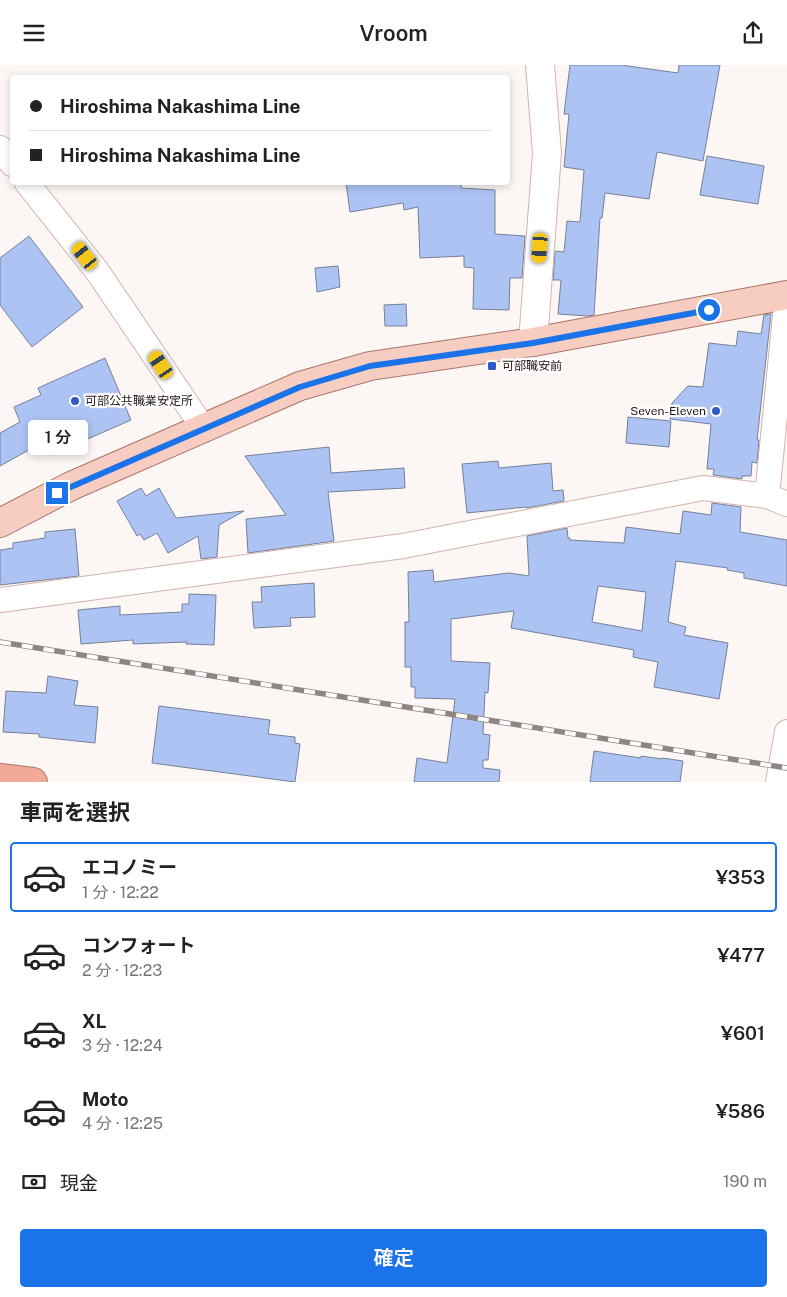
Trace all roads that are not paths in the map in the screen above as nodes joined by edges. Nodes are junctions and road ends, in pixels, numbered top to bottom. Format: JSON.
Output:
{"nodes":[{"id":1,"x":540,"y":65,"type":"edge"},
{"id":2,"x":0,"y":148,"type":"edge"},
{"id":3,"x":10,"y":161,"type":"edge"},
{"id":4,"x":29,"y":185,"type":"edge"},
{"id":5,"x":787,"y":296,"type":"edge"},
{"id":6,"x":533,"y":343,"type":"junction"},
{"id":7,"x":204,"y":429,"type":"junction"},
{"id":8,"x":777,"y":500,"type":"edge"},
{"id":9,"x":0,"y":523,"type":"edge"},
{"id":10,"x":0,"y":600,"type":"edge"},
{"id":11,"x":787,"y":732,"type":"edge"},
{"id":12,"x":0,"y":778,"type":"edge"},
{"id":13,"x":33,"y":782,"type":"edge"},
{"id":14,"x":778,"y":782,"type":"edge"}],
"edges":[{"from":1,"to":6,"type":"street"},
{"from":2,"to":3,"type":"street"},
{"from":4,"to":7,"type":"street"},
{"from":5,"to":6,"type":"main road"},
{"from":5,"to":8,"type":"street"},
{"from":6,"to":7,"type":"main road"},
{"from":7,"to":9,"type":"main road"},
{"from":8,"to":10,"type":"street"},
{"from":11,"to":14,"type":"street"},
{"from":12,"to":13,"type":"highway"}]}
